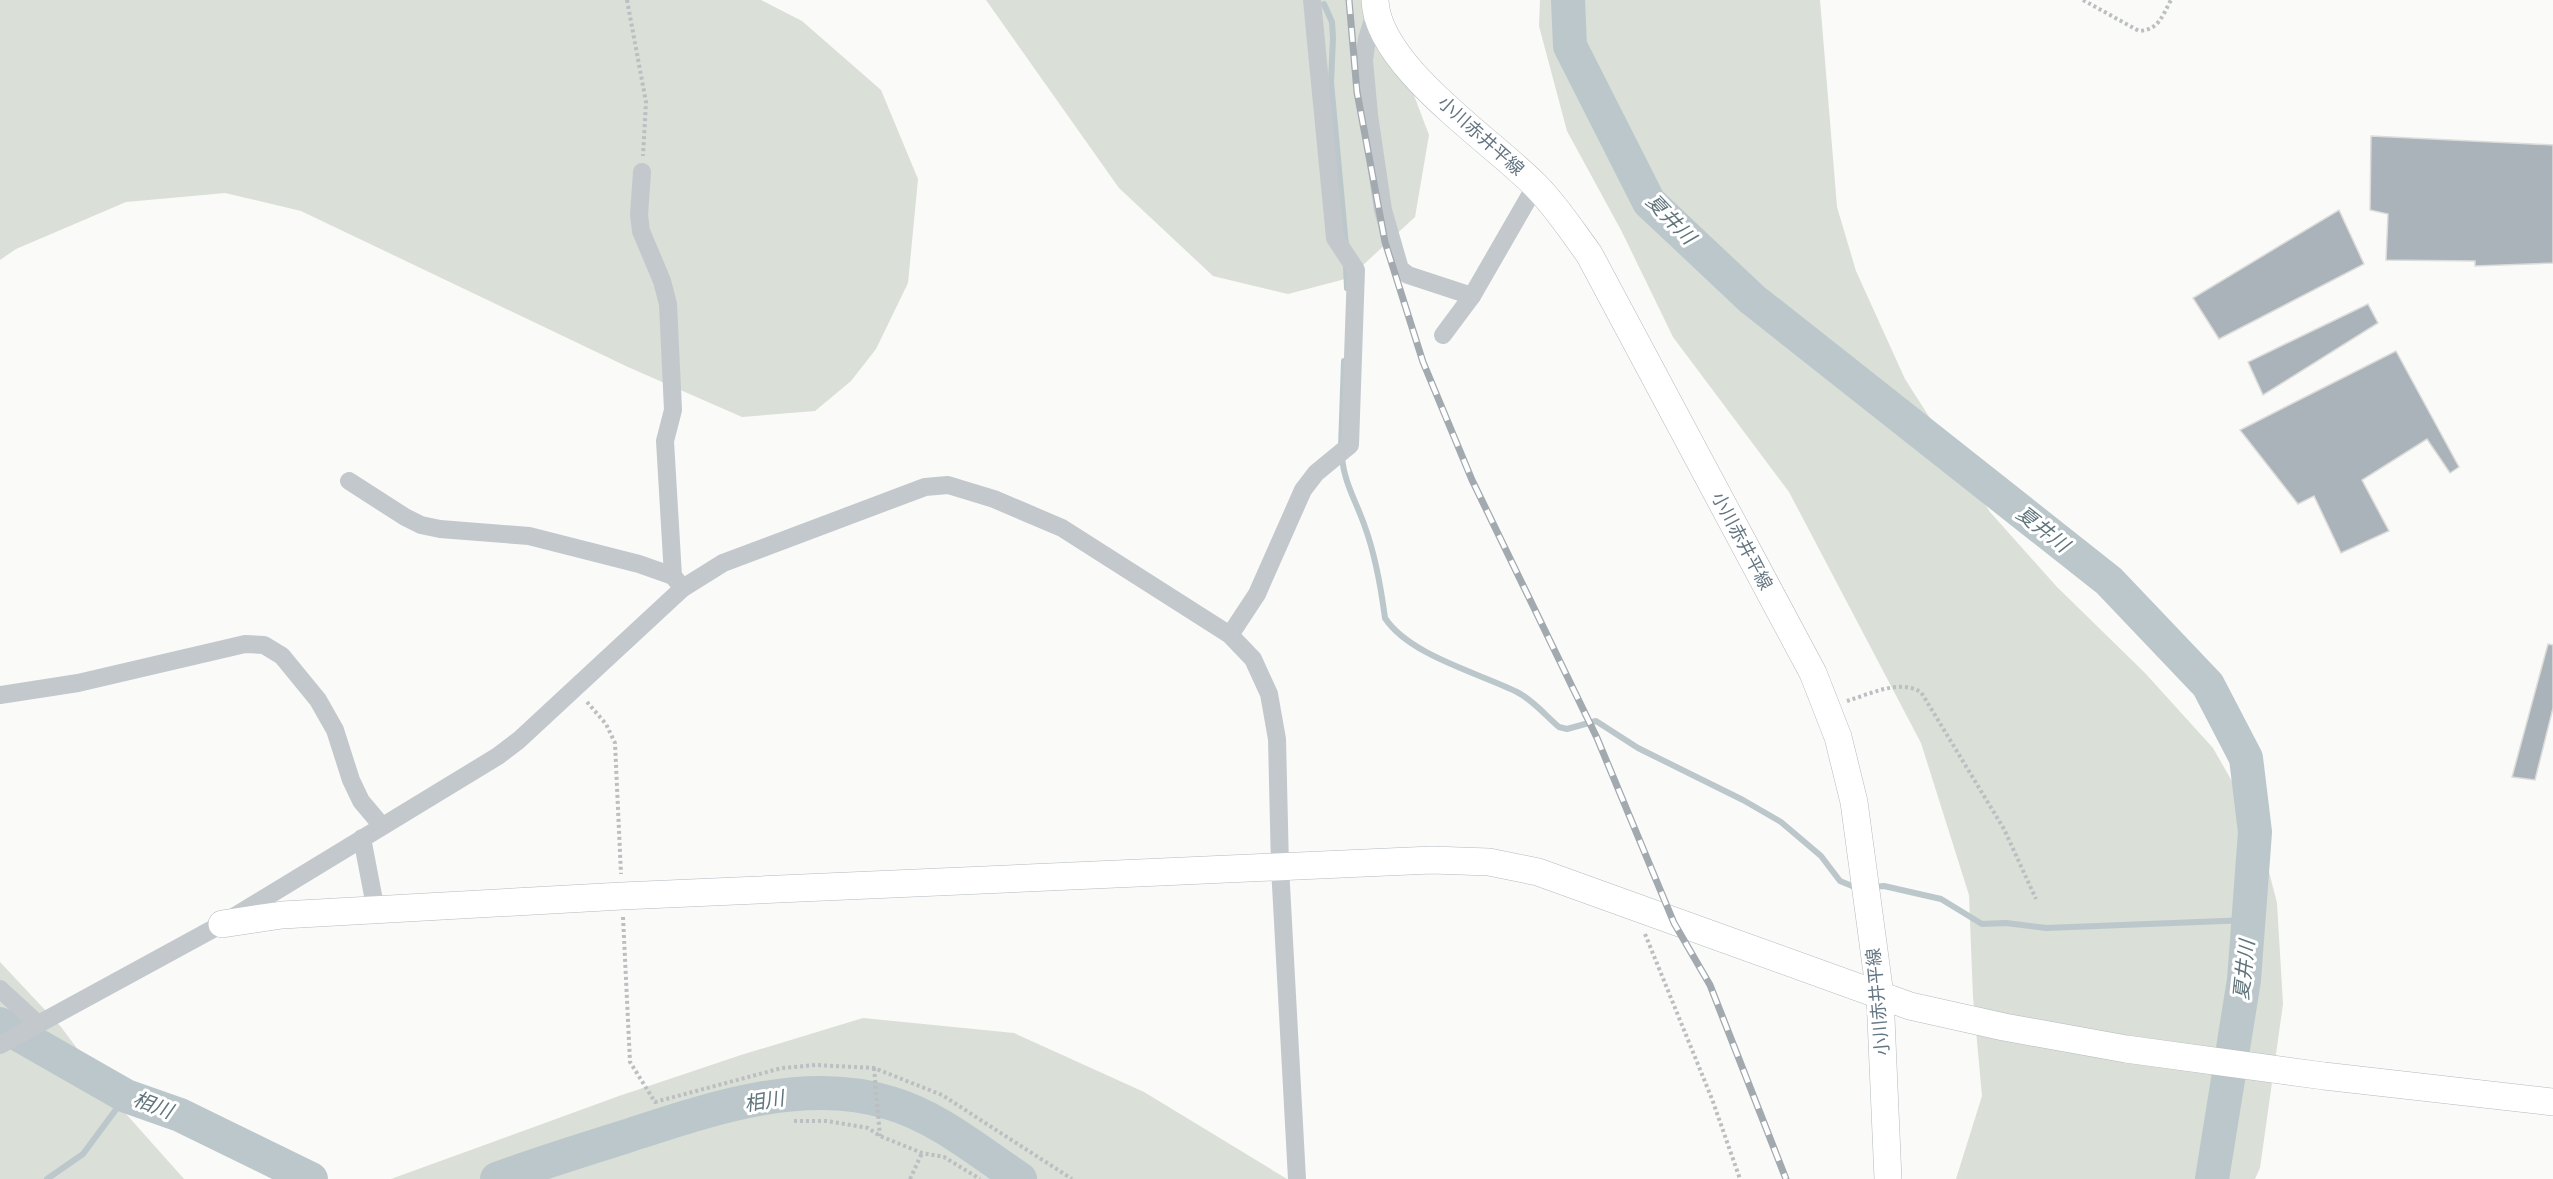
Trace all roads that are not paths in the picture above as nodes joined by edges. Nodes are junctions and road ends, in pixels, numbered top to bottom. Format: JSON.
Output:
{"nodes":[{"id":1,"x":1312,"y":0,"type":"edge"},
{"id":2,"x":1375,"y":7,"type":"edge"},
{"id":3,"x":642,"y":172,"type":"road end"},
{"id":4,"x":1536,"y":185,"type":"junction"},
{"id":5,"x":1472,"y":296,"type":"junction"},
{"id":6,"x":1443,"y":335,"type":"dead end"},
{"id":7,"x":349,"y":481,"type":"dead end"},
{"id":8,"x":678,"y":582,"type":"junction"},
{"id":9,"x":1230,"y":635,"type":"junction"},
{"id":10,"x":0,"y":694,"type":"edge"},
{"id":11,"x":382,"y":826,"type":"junction"},
{"id":12,"x":362,"y":838,"type":"junction"},
{"id":13,"x":1280,"y":867,"type":"junction"},
{"id":14,"x":376,"y":911,"type":"junction"},
{"id":15,"x":222,"y":924,"type":"junction"},
{"id":16,"x":0,"y":989,"type":"edge"},
{"id":17,"x":1880,"y":995,"type":"junction"},
{"id":18,"x":34,"y":1026,"type":"junction"},
{"id":19,"x":2,"y":1044,"type":"edge"},
{"id":20,"x":2553,"y":1102,"type":"edge"},
{"id":21,"x":1297,"y":1179,"type":"edge"},
{"id":22,"x":1888,"y":1179,"type":"edge"}],
"edges":[{"from":1,"to":9,"type":"street"},
{"from":2,"to":4,"type":"street","name":"小川赤井平線"},
{"from":2,"to":5,"type":"street"},
{"from":3,"to":8,"type":"street"},
{"from":4,"to":5,"type":"street"},
{"from":4,"to":17,"type":"street","name":"小川赤井平線"},
{"from":5,"to":6,"type":"street"},
{"from":7,"to":8,"type":"street"},
{"from":8,"to":9,"type":"street"},
{"from":8,"to":11,"type":"street"},
{"from":9,"to":13,"type":"street"},
{"from":10,"to":11,"type":"street"},
{"from":11,"to":12,"type":"street"},
{"from":12,"to":14,"type":"street"},
{"from":12,"to":15,"type":"street"},
{"from":13,"to":14,"type":"street"},
{"from":13,"to":17,"type":"street"},
{"from":13,"to":21,"type":"street"},
{"from":14,"to":15,"type":"street"},
{"from":15,"to":18,"type":"street"},
{"from":16,"to":18,"type":"street"},
{"from":17,"to":20,"type":"street"},
{"from":17,"to":22,"type":"street","name":"小川赤井平線"},
{"from":18,"to":19,"type":"street"}]}
